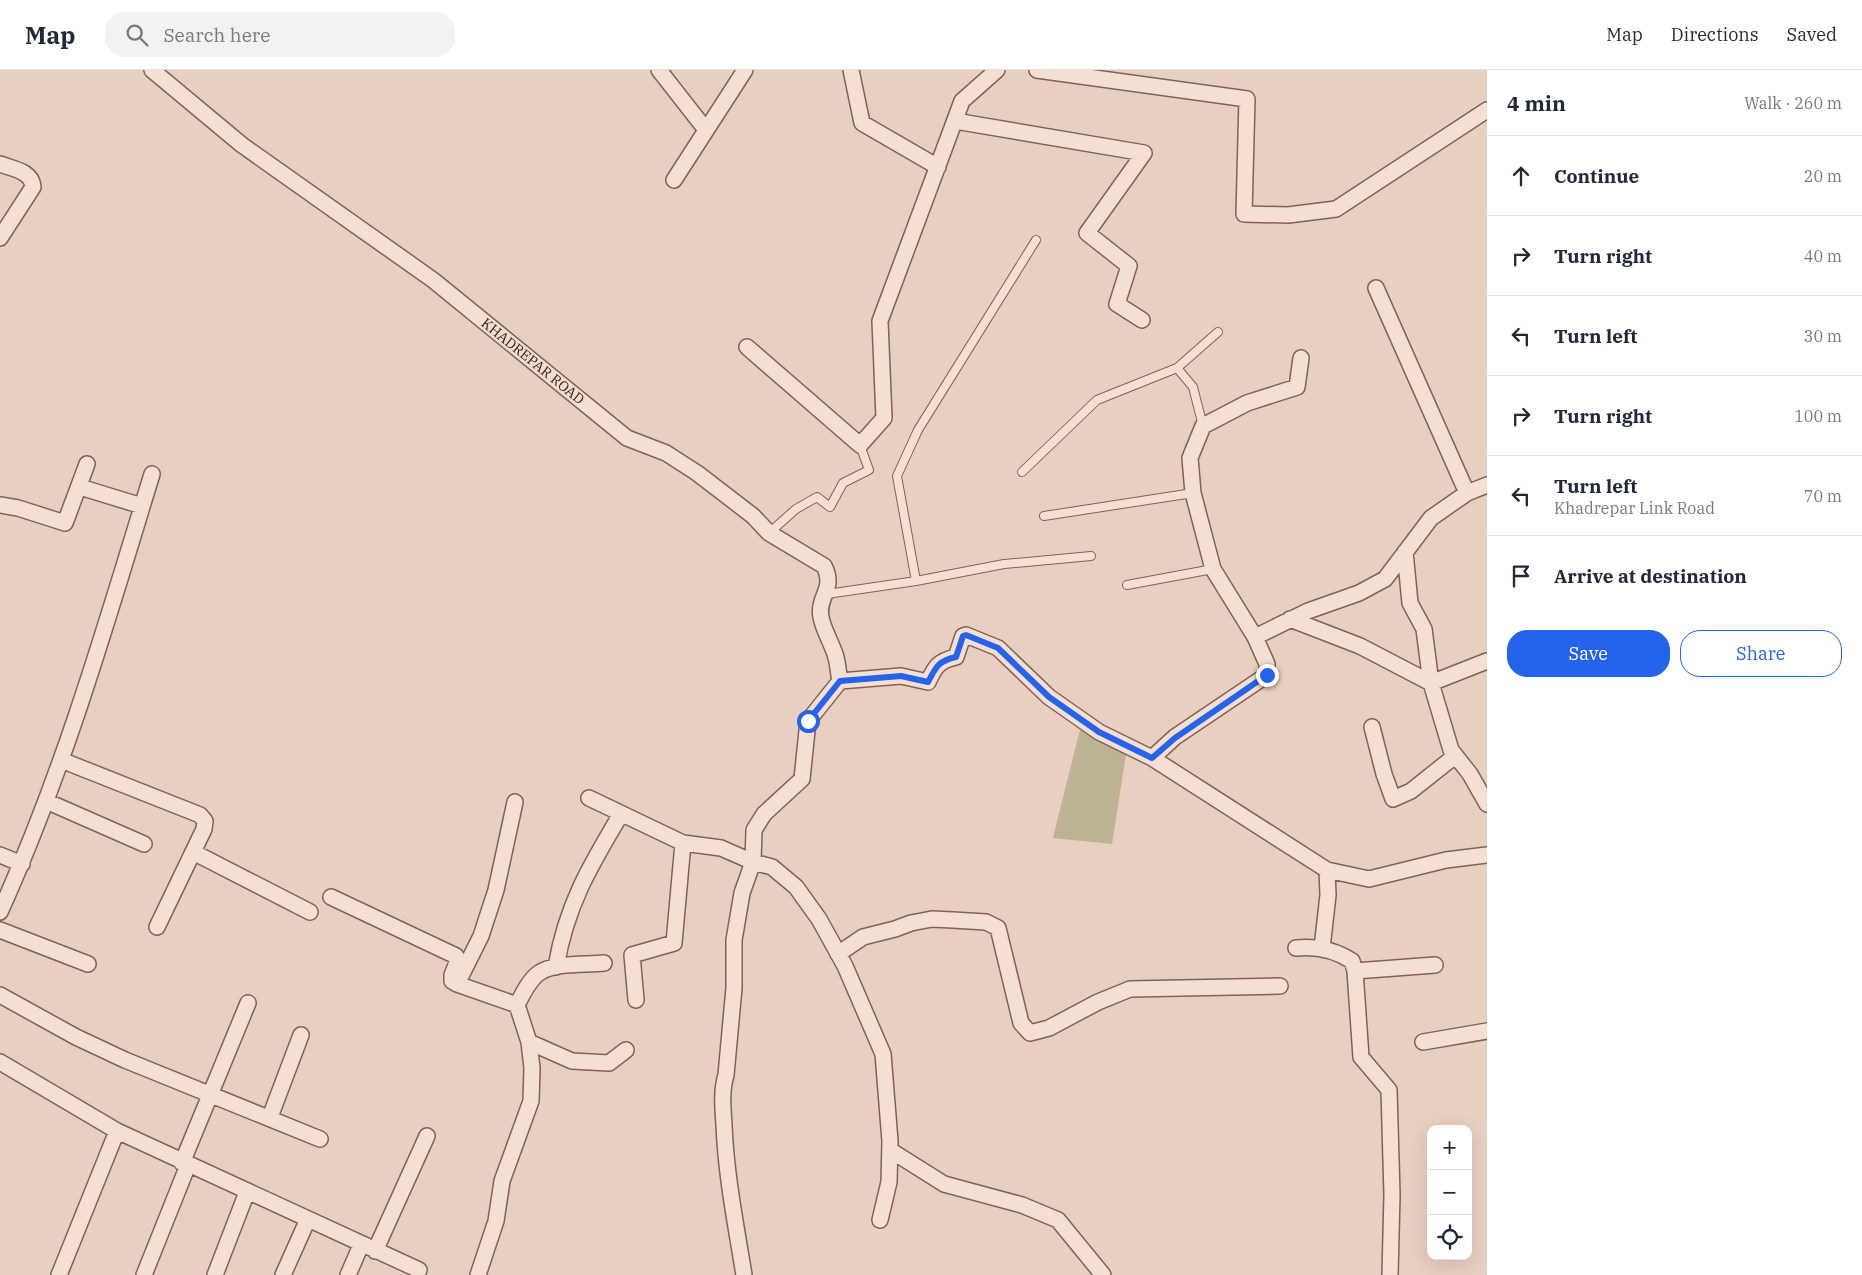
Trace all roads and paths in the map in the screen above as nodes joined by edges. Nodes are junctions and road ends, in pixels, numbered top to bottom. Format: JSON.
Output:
{"nodes":[{"id":1,"x":152,"y":70,"type":"edge"},
{"id":2,"x":659,"y":70,"type":"edge"},
{"id":3,"x":745,"y":70,"type":"edge"},
{"id":4,"x":851,"y":70,"type":"edge"},
{"id":5,"x":997,"y":70,"type":"edge"},
{"id":6,"x":1038,"y":70,"type":"edge"},
{"id":7,"x":1487,"y":110,"type":"edge"},
{"id":8,"x":954,"y":121,"type":"junction"},
{"id":9,"x":706,"y":130,"type":"junction"},
{"id":10,"x":0,"y":164,"type":"edge"},
{"id":11,"x":938,"y":167,"type":"junction"},
{"id":12,"x":674,"y":180,"type":"dead end"},
{"id":13,"x":0,"y":238,"type":"edge"},
{"id":14,"x":1036,"y":240,"type":"dead end"},
{"id":15,"x":1376,"y":288,"type":"dead end"},
{"id":16,"x":1142,"y":320,"type":"dead end"},
{"id":17,"x":1218,"y":332,"type":"dead end"},
{"id":18,"x":747,"y":347,"type":"dead end"},
{"id":19,"x":1301,"y":358,"type":"dead end"},
{"id":20,"x":1177,"y":368,"type":"junction"},
{"id":21,"x":1203,"y":426,"type":"junction"},
{"id":22,"x":860,"y":445,"type":"junction"},
{"id":23,"x":87,"y":464,"type":"dead end"},
{"id":24,"x":1022,"y":472,"type":"dead end"},
{"id":25,"x":152,"y":474,"type":"dead end"},
{"id":26,"x":1487,"y":485,"type":"edge"},
{"id":27,"x":80,"y":488,"type":"junction"},
{"id":28,"x":1193,"y":493,"type":"junction"},
{"id":29,"x":1467,"y":493,"type":"junction"},
{"id":30,"x":0,"y":505,"type":"edge"},
{"id":31,"x":142,"y":506,"type":"junction"},
{"id":32,"x":1044,"y":516,"type":"dead end"},
{"id":33,"x":769,"y":533,"type":"junction"},
{"id":34,"x":1406,"y":552,"type":"junction"},
{"id":35,"x":1090,"y":556,"type":"dead end"},
{"id":36,"x":1213,"y":569,"type":"junction"},
{"id":37,"x":916,"y":581,"type":"junction"},
{"id":38,"x":1127,"y":585,"type":"dead end"},
{"id":39,"x":827,"y":594,"type":"junction"},
{"id":40,"x":1290,"y":619,"type":"junction"},
{"id":41,"x":1255,"y":637,"type":"junction"},
{"id":42,"x":1487,"y":660,"type":"edge"},
{"id":43,"x":840,"y":681,"type":"junction"},
{"id":44,"x":1432,"y":684,"type":"junction"},
{"id":45,"x":1372,"y":727,"type":"dead end"},
{"id":46,"x":1455,"y":756,"type":"junction"},
{"id":47,"x":1152,"y":758,"type":"junction"},
{"id":48,"x":61,"y":760,"type":"junction"},
{"id":49,"x":589,"y":798,"type":"dead end"},
{"id":50,"x":46,"y":801,"type":"junction"},
{"id":51,"x":515,"y":802,"type":"dead end"},
{"id":52,"x":1487,"y":804,"type":"edge"},
{"id":53,"x":621,"y":814,"type":"junction"},
{"id":54,"x":683,"y":843,"type":"junction"},
{"id":55,"x":144,"y":844,"type":"dead end"},
{"id":56,"x":193,"y":852,"type":"junction"},
{"id":57,"x":0,"y":855,"type":"edge"},
{"id":58,"x":1487,"y":855,"type":"edge"},
{"id":59,"x":753,"y":862,"type":"junction"},
{"id":60,"x":22,"y":864,"type":"junction"},
{"id":61,"x":1327,"y":870,"type":"junction"},
{"id":62,"x":331,"y":897,"type":"dead end"},
{"id":63,"x":0,"y":912,"type":"edge"},
{"id":64,"x":310,"y":912,"type":"dead end"},
{"id":65,"x":157,"y":927,"type":"dead end"},
{"id":66,"x":0,"y":930,"type":"edge"},
{"id":67,"x":1296,"y":948,"type":"dead end"},
{"id":68,"x":1322,"y":948,"type":"junction"},
{"id":69,"x":838,"y":954,"type":"junction"},
{"id":70,"x":604,"y":963,"type":"dead end"},
{"id":71,"x":88,"y":964,"type":"dead end"},
{"id":72,"x":1435,"y":965,"type":"dead end"},
{"id":73,"x":556,"y":967,"type":"junction"},
{"id":74,"x":1356,"y":971,"type":"junction"},
{"id":75,"x":457,"y":984,"type":"junction"},
{"id":76,"x":1280,"y":986,"type":"dead end"},
{"id":77,"x":0,"y":994,"type":"edge"},
{"id":78,"x":636,"y":1000,"type":"dead end"},
{"id":79,"x":248,"y":1003,"type":"dead end"},
{"id":80,"x":517,"y":1005,"type":"junction"},
{"id":81,"x":1487,"y":1031,"type":"edge"},
{"id":82,"x":302,"y":1035,"type":"dead end"},
{"id":83,"x":530,"y":1042,"type":"junction"},
{"id":84,"x":1423,"y":1042,"type":"dead end"},
{"id":85,"x":626,"y":1050,"type":"dead end"},
{"id":86,"x":0,"y":1062,"type":"edge"},
{"id":87,"x":210,"y":1093,"type":"junction"},
{"id":88,"x":270,"y":1117,"type":"junction"},
{"id":89,"x":117,"y":1131,"type":"junction"},
{"id":90,"x":427,"y":1136,"type":"dead end"},
{"id":91,"x":320,"y":1139,"type":"dead end"},
{"id":92,"x":890,"y":1150,"type":"junction"},
{"id":93,"x":185,"y":1164,"type":"junction"},
{"id":94,"x":247,"y":1192,"type":"junction"},
{"id":95,"x":308,"y":1219,"type":"junction"},
{"id":96,"x":880,"y":1220,"type":"dead end"},
{"id":97,"x":361,"y":1245,"type":"junction"},
{"id":98,"x":376,"y":1251,"type":"junction"},
{"id":99,"x":420,"y":1270,"type":"dead end"},
{"id":100,"x":59,"y":1275,"type":"edge"},
{"id":101,"x":144,"y":1275,"type":"edge"},
{"id":102,"x":215,"y":1275,"type":"edge"},
{"id":103,"x":283,"y":1275,"type":"edge"},
{"id":104,"x":348,"y":1275,"type":"edge"},
{"id":105,"x":478,"y":1275,"type":"edge"},
{"id":106,"x":744,"y":1275,"type":"edge"},
{"id":107,"x":1103,"y":1275,"type":"edge"},
{"id":108,"x":1390,"y":1275,"type":"edge"}],
"edges":[{"from":1,"to":33,"type":"street","name":"KHADREPAR ROAD"},
{"from":2,"to":9,"type":"street"},
{"from":3,"to":9,"type":"street"},
{"from":4,"to":11,"type":"street"},
{"from":5,"to":8,"type":"street"},
{"from":6,"to":7,"type":"street"},
{"from":8,"to":11,"type":"street"},
{"from":8,"to":16,"type":"street"},
{"from":9,"to":12,"type":"street"},
{"from":10,"to":13,"type":"street"},
{"from":11,"to":22,"type":"street"},
{"from":14,"to":37,"type":"lane"},
{"from":15,"to":29,"type":"street"},
{"from":17,"to":20,"type":"lane"},
{"from":18,"to":22,"type":"street"},
{"from":19,"to":21,"type":"street"},
{"from":20,"to":21,"type":"lane"},
{"from":20,"to":24,"type":"lane"},
{"from":21,"to":28,"type":"street"},
{"from":22,"to":33,"type":"lane"},
{"from":23,"to":27,"type":"street"},
{"from":25,"to":31,"type":"street"},
{"from":26,"to":29,"type":"street"},
{"from":27,"to":30,"type":"street"},
{"from":27,"to":31,"type":"street"},
{"from":28,"to":32,"type":"lane"},
{"from":28,"to":36,"type":"street"},
{"from":29,"to":34,"type":"street"},
{"from":31,"to":48,"type":"street"},
{"from":33,"to":39,"type":"street","name":"KHADREPAR ROAD"},
{"from":34,"to":40,"type":"street"},
{"from":34,"to":44,"type":"street"},
{"from":35,"to":37,"type":"lane"},
{"from":36,"to":38,"type":"lane"},
{"from":36,"to":41,"type":"street"},
{"from":37,"to":39,"type":"lane"},
{"from":39,"to":43,"type":"street","name":"KHADREPAR ROAD"},
{"from":40,"to":41,"type":"street"},
{"from":40,"to":44,"type":"street"},
{"from":41,"to":47,"type":"street"},
{"from":42,"to":44,"type":"street"},
{"from":43,"to":47,"type":"street"},
{"from":43,"to":59,"type":"street"},
{"from":44,"to":46,"type":"street"},
{"from":45,"to":46,"type":"street"},
{"from":46,"to":52,"type":"street"},
{"from":47,"to":61,"type":"street"},
{"from":48,"to":50,"type":"street"},
{"from":48,"to":56,"type":"street"},
{"from":49,"to":53,"type":"street"},
{"from":50,"to":55,"type":"street"},
{"from":50,"to":60,"type":"street"},
{"from":51,"to":75,"type":"street"},
{"from":53,"to":54,"type":"street"},
{"from":53,"to":73,"type":"street"},
{"from":54,"to":59,"type":"street"},
{"from":54,"to":78,"type":"street"},
{"from":56,"to":64,"type":"street"},
{"from":56,"to":65,"type":"street"},
{"from":57,"to":60,"type":"street"},
{"from":58,"to":61,"type":"street"},
{"from":59,"to":69,"type":"street"},
{"from":59,"to":106,"type":"street"},
{"from":60,"to":63,"type":"street"},
{"from":61,"to":68,"type":"street"},
{"from":62,"to":75,"type":"street"},
{"from":66,"to":71,"type":"street"},
{"from":67,"to":68,"type":"street"},
{"from":68,"to":74,"type":"street"},
{"from":69,"to":76,"type":"street"},
{"from":69,"to":92,"type":"street"},
{"from":70,"to":73,"type":"street"},
{"from":72,"to":74,"type":"street"},
{"from":73,"to":80,"type":"street"},
{"from":74,"to":108,"type":"street"},
{"from":75,"to":80,"type":"street"},
{"from":77,"to":87,"type":"street"},
{"from":79,"to":87,"type":"street"},
{"from":80,"to":83,"type":"street"},
{"from":81,"to":84,"type":"street"},
{"from":82,"to":88,"type":"street"},
{"from":83,"to":85,"type":"street"},
{"from":83,"to":105,"type":"street"},
{"from":86,"to":89,"type":"street"},
{"from":87,"to":88,"type":"street"},
{"from":87,"to":93,"type":"street"},
{"from":88,"to":91,"type":"street"},
{"from":89,"to":93,"type":"street"},
{"from":89,"to":100,"type":"street"},
{"from":90,"to":98,"type":"street"},
{"from":92,"to":96,"type":"street"},
{"from":92,"to":107,"type":"street"},
{"from":93,"to":94,"type":"street"},
{"from":93,"to":101,"type":"street"},
{"from":94,"to":95,"type":"street"},
{"from":94,"to":102,"type":"street"},
{"from":95,"to":97,"type":"street"},
{"from":95,"to":103,"type":"street"},
{"from":97,"to":98,"type":"street"},
{"from":97,"to":104,"type":"street"},
{"from":98,"to":99,"type":"street"}]}
